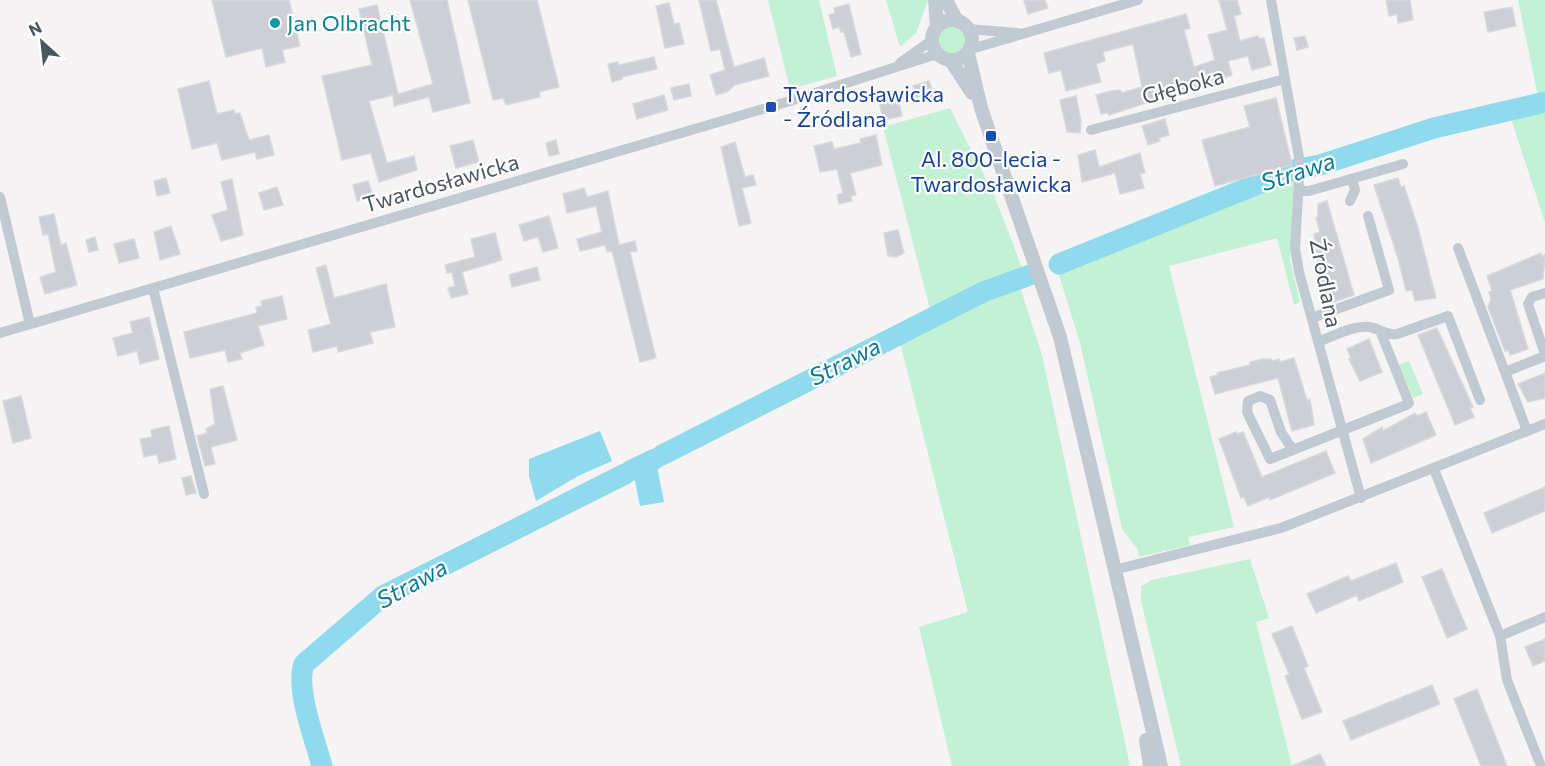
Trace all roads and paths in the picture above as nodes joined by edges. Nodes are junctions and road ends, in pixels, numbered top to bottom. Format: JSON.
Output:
{"nodes":[{"id":1,"x":935,"y":0,"type":"edge"},
{"id":2,"x":946,"y":0,"type":"edge"},
{"id":3,"x":1138,"y":0,"type":"edge"},
{"id":4,"x":1271,"y":0,"type":"edge"},
{"id":5,"x":957,"y":21,"type":"junction"},
{"id":6,"x":969,"y":29,"type":"junction"},
{"id":7,"x":934,"y":33,"type":"junction"},
{"id":8,"x":1024,"y":33,"type":"junction"},
{"id":9,"x":970,"y":51,"type":"junction"},
{"id":10,"x":937,"y":54,"type":"junction"},
{"id":11,"x":951,"y":61,"type":"junction"},
{"id":12,"x":893,"y":69,"type":"junction"},
{"id":13,"x":1285,"y":79,"type":"junction"},
{"id":14,"x":981,"y":108,"type":"junction"},
{"id":15,"x":1091,"y":130,"type":"dead end"},
{"id":16,"x":1402,"y":164,"type":"dead end"},
{"id":17,"x":1352,"y":179,"type":"junction"},
{"id":18,"x":1299,"y":191,"type":"junction"},
{"id":19,"x":0,"y":197,"type":"edge"},
{"id":20,"x":1350,"y":201,"type":"dead end"},
{"id":21,"x":1368,"y":216,"type":"dead end"},
{"id":22,"x":1458,"y":248,"type":"dead end"},
{"id":23,"x":153,"y":288,"type":"junction"},
{"id":24,"x":1545,"y":292,"type":"edge"},
{"id":25,"x":1311,"y":318,"type":"junction"},
{"id":26,"x":30,"y":324,"type":"junction"},
{"id":27,"x":1540,"y":324,"type":"edge"},
{"id":28,"x":0,"y":333,"type":"edge"},
{"id":29,"x":1381,"y":333,"type":"junction"},
{"id":30,"x":1318,"y":342,"type":"junction"},
{"id":31,"x":1545,"y":355,"type":"edge"},
{"id":32,"x":1505,"y":372,"type":"junction"},
{"id":33,"x":1480,"y":400,"type":"dead end"},
{"id":34,"x":1545,"y":424,"type":"edge"},
{"id":35,"x":1527,"y":431,"type":"junction"},
{"id":36,"x":1342,"y":432,"type":"junction"},
{"id":37,"x":1293,"y":450,"type":"junction"},
{"id":38,"x":1434,"y":469,"type":"junction"},
{"id":39,"x":204,"y":494,"type":"dead end"},
{"id":40,"x":1361,"y":498,"type":"junction"},
{"id":41,"x":1114,"y":570,"type":"junction"},
{"id":42,"x":1545,"y":617,"type":"edge"},
{"id":43,"x":1500,"y":636,"type":"junction"},
{"id":44,"x":1132,"y":646,"type":"junction"},
{"id":45,"x":1541,"y":759,"type":"edge"},
{"id":46,"x":1150,"y":766,"type":"edge"},
{"id":47,"x":1161,"y":766,"type":"edge"}],
"edges":[{"from":1,"to":7,"type":"street"},
{"from":2,"to":5,"type":"street"},
{"from":3,"to":8,"type":"street"},
{"from":4,"to":13,"type":"street","name":"Źródlana"},
{"from":5,"to":6,"type":"street"},
{"from":5,"to":7,"type":"street"},
{"from":6,"to":8,"type":"street"},
{"from":6,"to":9,"type":"street"},
{"from":7,"to":10,"type":"street"},
{"from":7,"to":12,"type":"street","name":"Twardosławicka"},
{"from":8,"to":9,"type":"street"},
{"from":9,"to":11,"type":"street"},
{"from":9,"to":14,"type":"street"},
{"from":10,"to":11,"type":"street"},
{"from":10,"to":12,"type":"street","name":"Twardosławicka"},
{"from":11,"to":14,"type":"street"},
{"from":12,"to":23,"type":"street","name":"Twardosławicka"},
{"from":13,"to":15,"type":"street","name":"Głęboka"},
{"from":13,"to":18,"type":"street","name":"Źródlana"},
{"from":14,"to":41,"type":"street"},
{"from":16,"to":17,"type":"street"},
{"from":17,"to":18,"type":"street"},
{"from":17,"to":20,"type":"street"},
{"from":18,"to":25,"type":"street","name":"Źródlana"},
{"from":19,"to":26,"type":"street"},
{"from":21,"to":25,"type":"street"},
{"from":22,"to":32,"type":"street"},
{"from":23,"to":26,"type":"street","name":"Twardosławicka"},
{"from":23,"to":39,"type":"street"},
{"from":24,"to":27,"type":"street"},
{"from":25,"to":30,"type":"street","name":"Źródlana"},
{"from":26,"to":28,"type":"street","name":"Twardosławicka"},
{"from":27,"to":31,"type":"street"},
{"from":29,"to":30,"type":"street"},
{"from":29,"to":33,"type":"street"},
{"from":29,"to":36,"type":"street"},
{"from":30,"to":36,"type":"street","name":"Źródlana"},
{"from":31,"to":32,"type":"street"},
{"from":32,"to":35,"type":"street"},
{"from":34,"to":35,"type":"street"},
{"from":35,"to":38,"type":"street"},
{"from":36,"to":37,"type":"street"},
{"from":36,"to":40,"type":"street","name":"Źródlana"},
{"from":37,"to":37,"type":"street"},
{"from":38,"to":40,"type":"street"},
{"from":38,"to":43,"type":"street"},
{"from":40,"to":41,"type":"street"},
{"from":41,"to":44,"type":"street"},
{"from":42,"to":43,"type":"street"},
{"from":43,"to":45,"type":"street"},
{"from":44,"to":46,"type":"street"},
{"from":44,"to":47,"type":"street"}]}
